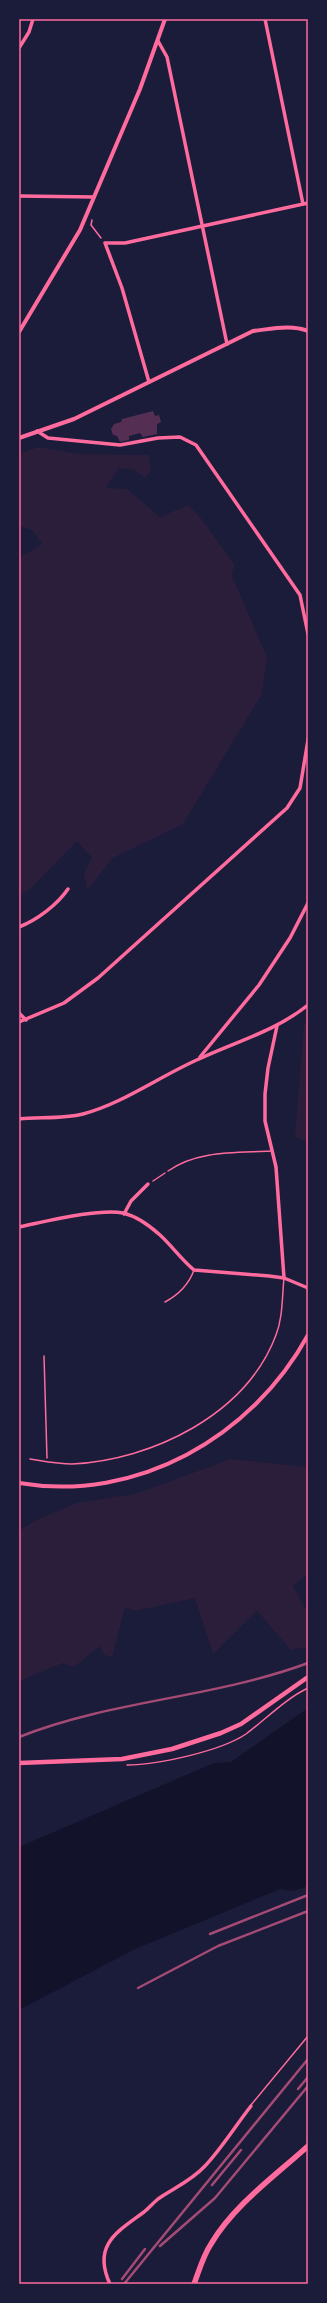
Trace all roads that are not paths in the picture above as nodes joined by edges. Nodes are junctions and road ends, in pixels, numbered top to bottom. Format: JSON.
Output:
{"nodes":[{"id":1,"x":33,"y":19,"type":"edge"},
{"id":2,"x":165,"y":19,"type":"edge"},
{"id":3,"x":264,"y":19,"type":"edge"},
{"id":4,"x":158,"y":41,"type":"junction"},
{"id":5,"x":19,"y":48,"type":"edge"},
{"id":6,"x":19,"y":196,"type":"edge"},
{"id":7,"x":94,"y":197,"type":"junction"},
{"id":8,"x":306,"y":203,"type":"edge"},
{"id":9,"x":203,"y":226,"type":"junction"},
{"id":10,"x":308,"y":331,"type":"edge"},
{"id":11,"x":19,"y":332,"type":"edge"},
{"id":12,"x":227,"y":344,"type":"junction"},
{"id":13,"x":149,"y":382,"type":"junction"},
{"id":14,"x":37,"y":432,"type":"junction"},
{"id":15,"x":19,"y":438,"type":"edge"},
{"id":16,"x":308,"y":634,"type":"edge"},
{"id":17,"x":308,"y":740,"type":"edge"},
{"id":18,"x":68,"y":889,"type":"dead end"},
{"id":19,"x":308,"y":903,"type":"edge"},
{"id":20,"x":19,"y":927,"type":"edge"},
{"id":21,"x":308,"y":1005,"type":"edge"},
{"id":22,"x":19,"y":1013,"type":"edge"},
{"id":23,"x":26,"y":1020,"type":"junction"},
{"id":24,"x":19,"y":1022,"type":"edge"},
{"id":25,"x":277,"y":1026,"type":"junction"},
{"id":26,"x":199,"y":1058,"type":"junction"},
{"id":27,"x":19,"y":1119,"type":"edge"},
{"id":28,"x":273,"y":1151,"type":"junction"},
{"id":29,"x":168,"y":1171,"type":"road end"},
{"id":30,"x":148,"y":1184,"type":"road end"},
{"id":31,"x":124,"y":1214,"type":"junction"},
{"id":32,"x":19,"y":1227,"type":"edge"},
{"id":33,"x":194,"y":1270,"type":"junction"},
{"id":34,"x":284,"y":1278,"type":"junction"},
{"id":35,"x":308,"y":1288,"type":"edge"},
{"id":36,"x":165,"y":1302,"type":"dead end"},
{"id":37,"x":308,"y":1335,"type":"edge"},
{"id":38,"x":30,"y":1459,"type":"dead end"},
{"id":39,"x":19,"y":1483,"type":"edge"},
{"id":40,"x":308,"y":1677,"type":"edge"},
{"id":41,"x":19,"y":1763,"type":"edge"},
{"id":42,"x":308,"y":2036,"type":"edge"},
{"id":43,"x":251,"y":2106,"type":"joint"},
{"id":44,"x":308,"y":2146,"type":"edge"},
{"id":45,"x":110,"y":2284,"type":"edge"},
{"id":46,"x":194,"y":2284,"type":"edge"}],
"edges":[{"from":1,"to":5,"type":"street"},
{"from":2,"to":4,"type":"street"},
{"from":3,"to":8,"type":"street"},
{"from":4,"to":7,"type":"street"},
{"from":4,"to":9,"type":"street"},
{"from":6,"to":7,"type":"street"},
{"from":7,"to":11,"type":"street"},
{"from":8,"to":9,"type":"street"},
{"from":9,"to":12,"type":"street"},
{"from":9,"to":13,"type":"street"},
{"from":10,"to":12,"type":"street"},
{"from":12,"to":13,"type":"street"},
{"from":13,"to":14,"type":"street"},
{"from":14,"to":15,"type":"street"},
{"from":14,"to":16,"type":"street"},
{"from":17,"to":23,"type":"street"},
{"from":18,"to":20,"type":"street"},
{"from":19,"to":26,"type":"street"},
{"from":21,"to":25,"type":"street"},
{"from":22,"to":23,"type":"street"},
{"from":23,"to":24,"type":"street"},
{"from":25,"to":26,"type":"street"},
{"from":25,"to":28,"type":"street"},
{"from":26,"to":27,"type":"street"},
{"from":28,"to":29,"type":"lane"},
{"from":28,"to":34,"type":"street"},
{"from":30,"to":31,"type":"street"},
{"from":31,"to":32,"type":"street"},
{"from":31,"to":33,"type":"street"},
{"from":33,"to":34,"type":"street"},
{"from":33,"to":36,"type":"lane"},
{"from":34,"to":35,"type":"street"},
{"from":34,"to":38,"type":"lane"},
{"from":37,"to":39,"type":"street"},
{"from":40,"to":41,"type":"main road"},
{"from":42,"to":43,"type":"lane"},
{"from":43,"to":45,"type":"street"},
{"from":44,"to":46,"type":"main road"}]}
